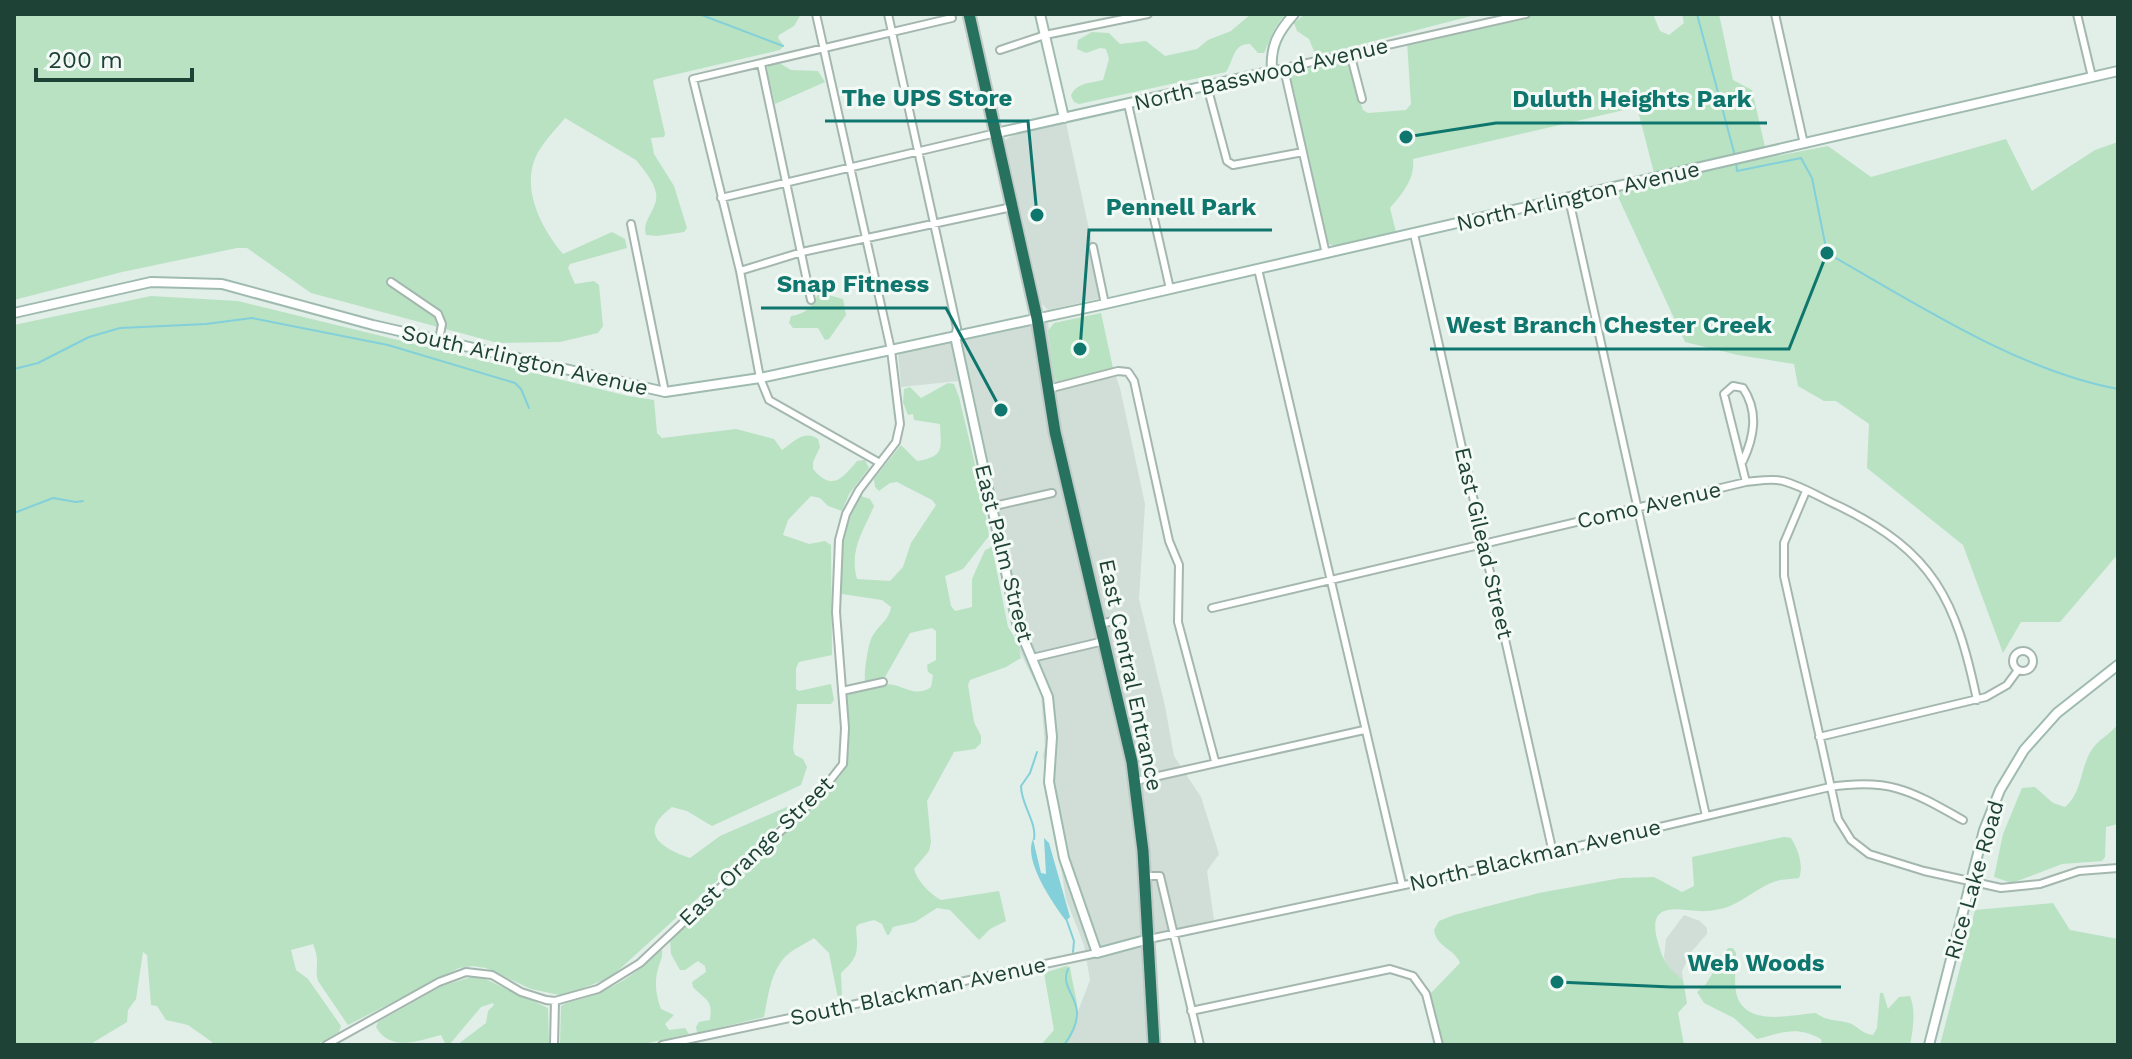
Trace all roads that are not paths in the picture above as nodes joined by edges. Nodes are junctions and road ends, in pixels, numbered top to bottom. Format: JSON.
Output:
{"nodes":[{"id":1,"x":816,"y":14,"type":"edge"},
{"id":2,"x":888,"y":14,"type":"edge"},
{"id":3,"x":969,"y":14,"type":"edge"},
{"id":4,"x":1040,"y":14,"type":"edge"},
{"id":5,"x":1109,"y":14,"type":"edge"},
{"id":6,"x":1148,"y":14,"type":"edge"},
{"id":7,"x":1294,"y":14,"type":"edge"},
{"id":8,"x":1526,"y":14,"type":"edge"},
{"id":9,"x":1775,"y":14,"type":"edge"},
{"id":10,"x":2077,"y":14,"type":"edge"},
{"id":11,"x":952,"y":18,"type":"dead end"},
{"id":12,"x":1111,"y":22,"type":"junction"},
{"id":13,"x":893,"y":32,"type":"junction"},
{"id":14,"x":1045,"y":35,"type":"junction"},
{"id":15,"x":824,"y":49,"type":"junction"},
{"id":16,"x":1000,"y":50,"type":"dead end"},
{"id":17,"x":1350,"y":53,"type":"junction"},
{"id":18,"x":761,"y":64,"type":"junction"},
{"id":19,"x":1284,"y":69,"type":"junction"},
{"id":20,"x":1272,"y":71,"type":"junction"},
{"id":21,"x":2118,"y":71,"type":"edge"},
{"id":22,"x":2092,"y":77,"type":"junction"},
{"id":23,"x":1207,"y":86,"type":"junction"},
{"id":24,"x":1362,"y":99,"type":"dead end"},
{"id":25,"x":1128,"y":104,"type":"junction"},
{"id":26,"x":1064,"y":118,"type":"junction"},
{"id":27,"x":996,"y":133,"type":"junction"},
{"id":28,"x":1804,"y":144,"type":"junction"},
{"id":29,"x":917,"y":151,"type":"junction"},
{"id":30,"x":1303,"y":152,"type":"junction"},
{"id":31,"x":851,"y":168,"type":"junction"},
{"id":32,"x":787,"y":184,"type":"junction"},
{"id":33,"x":721,"y":198,"type":"junction"},
{"id":34,"x":1569,"y":199,"type":"junction"},
{"id":35,"x":1012,"y":207,"type":"junction"},
{"id":36,"x":631,"y":224,"type":"dead end"},
{"id":37,"x":934,"y":225,"type":"junction"},
{"id":38,"x":1414,"y":234,"type":"junction"},
{"id":39,"x":868,"y":239,"type":"junction"},
{"id":40,"x":1093,"y":247,"type":"dead end"},
{"id":41,"x":802,"y":252,"type":"junction"},
{"id":42,"x":1326,"y":254,"type":"junction"},
{"id":43,"x":1258,"y":269,"type":"junction"},
{"id":44,"x":740,"y":271,"type":"junction"},
{"id":45,"x":391,"y":282,"type":"dead end"},
{"id":46,"x":1170,"y":289,"type":"junction"},
{"id":47,"x":811,"y":300,"type":"dead end"},
{"id":48,"x":1105,"y":304,"type":"junction"},
{"id":49,"x":14,"y":313,"type":"edge"},
{"id":50,"x":1037,"y":318,"type":"junction"},
{"id":51,"x":955,"y":336,"type":"junction"},
{"id":52,"x":439,"y":340,"type":"junction"},
{"id":53,"x":891,"y":350,"type":"junction"},
{"id":54,"x":760,"y":378,"type":"junction"},
{"id":55,"x":1047,"y":389,"type":"junction"},
{"id":56,"x":665,"y":392,"type":"junction"},
{"id":57,"x":1743,"y":461,"type":"junction"},
{"id":58,"x":880,"y":463,"type":"junction"},
{"id":59,"x":1746,"y":482,"type":"junction"},
{"id":60,"x":1806,"y":491,"type":"junction"},
{"id":61,"x":1052,"y":493,"type":"dead end"},
{"id":62,"x":990,"y":507,"type":"junction"},
{"id":63,"x":1637,"y":509,"type":"junction"},
{"id":64,"x":1483,"y":542,"type":"junction"},
{"id":65,"x":1329,"y":581,"type":"junction"},
{"id":66,"x":1212,"y":608,"type":"dead end"},
{"id":67,"x":1122,"y":619,"type":"dead end"},
{"id":68,"x":1100,"y":624,"type":"junction"},
{"id":69,"x":1104,"y":641,"type":"junction"},
{"id":70,"x":1032,"y":658,"type":"junction"},
{"id":71,"x":2118,"y":665,"type":"edge"},
{"id":72,"x":2018,"y":670,"type":"dead end"},
{"id":73,"x":883,"y":682,"type":"dead end"},
{"id":74,"x":842,"y":691,"type":"junction"},
{"id":75,"x":1977,"y":700,"type":"junction"},
{"id":76,"x":1364,"y":730,"type":"junction"},
{"id":77,"x":1819,"y":737,"type":"junction"},
{"id":78,"x":1215,"y":761,"type":"junction"},
{"id":79,"x":1136,"y":781,"type":"junction"},
{"id":80,"x":1830,"y":787,"type":"junction"},
{"id":81,"x":1706,"y":816,"type":"junction"},
{"id":82,"x":1963,"y":820,"type":"dead end"},
{"id":83,"x":1553,"y":853,"type":"junction"},
{"id":84,"x":2118,"y":868,"type":"edge"},
{"id":85,"x":1145,"y":876,"type":"junction"},
{"id":86,"x":1970,"y":882,"type":"junction"},
{"id":87,"x":1402,"y":885,"type":"junction"},
{"id":88,"x":1173,"y":934,"type":"junction"},
{"id":89,"x":1149,"y":939,"type":"junction"},
{"id":90,"x":1097,"y":953,"type":"junction"},
{"id":91,"x":555,"y":1001,"type":"junction"},
{"id":92,"x":1191,"y":1011,"type":"junction"},
{"id":93,"x":326,"y":1045,"type":"edge"},
{"id":94,"x":554,"y":1045,"type":"edge"},
{"id":95,"x":662,"y":1045,"type":"edge"},
{"id":96,"x":1154,"y":1045,"type":"edge"},
{"id":97,"x":1200,"y":1045,"type":"edge"},
{"id":98,"x":1439,"y":1045,"type":"edge"},
{"id":99,"x":1929,"y":1045,"type":"edge"}],
"edges":[{"from":1,"to":15,"type":"street","name":"East Orange Street"},
{"from":2,"to":13,"type":"street"},
{"from":3,"to":27,"type":"highway","name":"East Central Entrance"},
{"from":4,"to":14,"type":"main road"},
{"from":5,"to":12,"type":"street"},
{"from":6,"to":12,"type":"street"},
{"from":7,"to":20,"type":"main road"},
{"from":8,"to":17,"type":"street","name":"North Basswood Avenue"},
{"from":9,"to":28,"type":"street"},
{"from":10,"to":22,"type":"street"},
{"from":11,"to":13,"type":"street"},
{"from":12,"to":14,"type":"street"},
{"from":13,"to":15,"type":"street"},
{"from":13,"to":29,"type":"street"},
{"from":14,"to":16,"type":"street"},
{"from":14,"to":26,"type":"main road"},
{"from":15,"to":18,"type":"street"},
{"from":15,"to":31,"type":"street","name":"East Orange Street"},
{"from":17,"to":19,"type":"street","name":"North Basswood Avenue"},
{"from":17,"to":24,"type":"street"},
{"from":18,"to":32,"type":"street"},
{"from":18,"to":33,"type":"street"},
{"from":19,"to":20,"type":"street","name":"North Basswood Avenue"},
{"from":19,"to":30,"type":"street"},
{"from":20,"to":23,"type":"main road","name":"North Basswood Avenue"},
{"from":21,"to":22,"type":"main road","name":"North Arlington Avenue"},
{"from":22,"to":28,"type":"main road","name":"North Arlington Avenue"},
{"from":23,"to":25,"type":"main road","name":"North Basswood Avenue"},
{"from":23,"to":30,"type":"street"},
{"from":25,"to":26,"type":"main road","name":"North Basswood Avenue"},
{"from":25,"to":46,"type":"street"},
{"from":26,"to":27,"type":"main road","name":"North Basswood Avenue"},
{"from":27,"to":29,"type":"street"},
{"from":27,"to":35,"type":"highway","name":"East Central Entrance"},
{"from":28,"to":34,"type":"main road","name":"North Arlington Avenue"},
{"from":29,"to":31,"type":"street"},
{"from":29,"to":37,"type":"street"},
{"from":30,"to":42,"type":"street"},
{"from":31,"to":32,"type":"street"},
{"from":31,"to":39,"type":"street","name":"East Orange Street"},
{"from":32,"to":33,"type":"street"},
{"from":32,"to":41,"type":"street"},
{"from":33,"to":44,"type":"street"},
{"from":34,"to":38,"type":"main road","name":"North Arlington Avenue"},
{"from":34,"to":63,"type":"street"},
{"from":35,"to":37,"type":"street"},
{"from":35,"to":50,"type":"highway","name":"East Central Entrance"},
{"from":36,"to":56,"type":"street"},
{"from":37,"to":39,"type":"street"},
{"from":37,"to":51,"type":"street"},
{"from":38,"to":42,"type":"main road","name":"North Arlington Avenue"},
{"from":38,"to":64,"type":"street","name":"East Gilead Street"},
{"from":39,"to":41,"type":"street"},
{"from":39,"to":53,"type":"street","name":"East Orange Street"},
{"from":40,"to":48,"type":"street"},
{"from":41,"to":44,"type":"street"},
{"from":41,"to":47,"type":"street"},
{"from":42,"to":43,"type":"main road","name":"North Arlington Avenue"},
{"from":43,"to":46,"type":"main road","name":"North Arlington Avenue"},
{"from":43,"to":65,"type":"street"},
{"from":44,"to":54,"type":"street"},
{"from":45,"to":52,"type":"street"},
{"from":46,"to":48,"type":"main road","name":"North Arlington Avenue"},
{"from":48,"to":50,"type":"main road","name":"North Arlington Avenue"},
{"from":49,"to":52,"type":"main road","name":"South Arlington Avenue"},
{"from":50,"to":51,"type":"main road","name":"South Arlington Avenue"},
{"from":50,"to":55,"type":"highway","name":"East Central Entrance"},
{"from":51,"to":53,"type":"main road","name":"South Arlington Avenue"},
{"from":51,"to":62,"type":"main road","name":"East Palm Street"},
{"from":52,"to":56,"type":"main road","name":"South Arlington Avenue"},
{"from":53,"to":54,"type":"main road","name":"South Arlington Avenue"},
{"from":53,"to":58,"type":"street","name":"East Orange Street"},
{"from":54,"to":56,"type":"main road","name":"South Arlington Avenue"},
{"from":54,"to":58,"type":"street"},
{"from":55,"to":68,"type":"highway","name":"East Central Entrance"},
{"from":55,"to":78,"type":"street"},
{"from":57,"to":57,"type":"street"},
{"from":57,"to":59,"type":"street"},
{"from":58,"to":74,"type":"street","name":"East Orange Street"},
{"from":59,"to":60,"type":"street","name":"Como Avenue"},
{"from":59,"to":63,"type":"street","name":"Como Avenue"},
{"from":60,"to":75,"type":"street","name":"Como Avenue"},
{"from":60,"to":77,"type":"street"},
{"from":61,"to":62,"type":"street"},
{"from":62,"to":70,"type":"main road","name":"East Palm Street"},
{"from":63,"to":64,"type":"street","name":"Como Avenue"},
{"from":63,"to":81,"type":"street"},
{"from":64,"to":65,"type":"street","name":"Como Avenue"},
{"from":64,"to":83,"type":"street","name":"East Gilead Street"},
{"from":65,"to":66,"type":"street","name":"Como Avenue"},
{"from":65,"to":76,"type":"street"},
{"from":67,"to":68,"type":"street"},
{"from":68,"to":69,"type":"highway","name":"East Central Entrance"},
{"from":69,"to":70,"type":"street"},
{"from":69,"to":79,"type":"highway","name":"East Central Entrance"},
{"from":70,"to":90,"type":"main road","name":"East Palm Street"},
{"from":71,"to":86,"type":"main road","name":"Rice Lake Road"},
{"from":72,"to":75,"type":"street"},
{"from":73,"to":74,"type":"street"},
{"from":74,"to":91,"type":"street","name":"East Orange Street"},
{"from":75,"to":77,"type":"street"},
{"from":76,"to":78,"type":"street"},
{"from":76,"to":87,"type":"street"},
{"from":77,"to":80,"type":"street"},
{"from":78,"to":79,"type":"street"},
{"from":79,"to":85,"type":"highway","name":"East Central Entrance"},
{"from":80,"to":81,"type":"street","name":"North Blackman Avenue"},
{"from":80,"to":82,"type":"street","name":"North Blackman Avenue"},
{"from":80,"to":86,"type":"street"},
{"from":81,"to":83,"type":"street","name":"North Blackman Avenue"},
{"from":83,"to":87,"type":"street","name":"North Blackman Avenue"},
{"from":84,"to":86,"type":"street"},
{"from":85,"to":88,"type":"street"},
{"from":85,"to":89,"type":"highway","name":"East Central Entrance"},
{"from":86,"to":99,"type":"main road","name":"Rice Lake Road"},
{"from":87,"to":88,"type":"street","name":"North Blackman Avenue"},
{"from":88,"to":89,"type":"street","name":"South Blackman Avenue"},
{"from":88,"to":92,"type":"street"},
{"from":89,"to":90,"type":"main road","name":"South Blackman Avenue"},
{"from":89,"to":96,"type":"highway","name":"East Central Entrance"},
{"from":90,"to":95,"type":"street","name":"South Blackman Avenue"},
{"from":91,"to":93,"type":"street"},
{"from":91,"to":94,"type":"street"},
{"from":92,"to":97,"type":"street"},
{"from":92,"to":98,"type":"street"}]}
